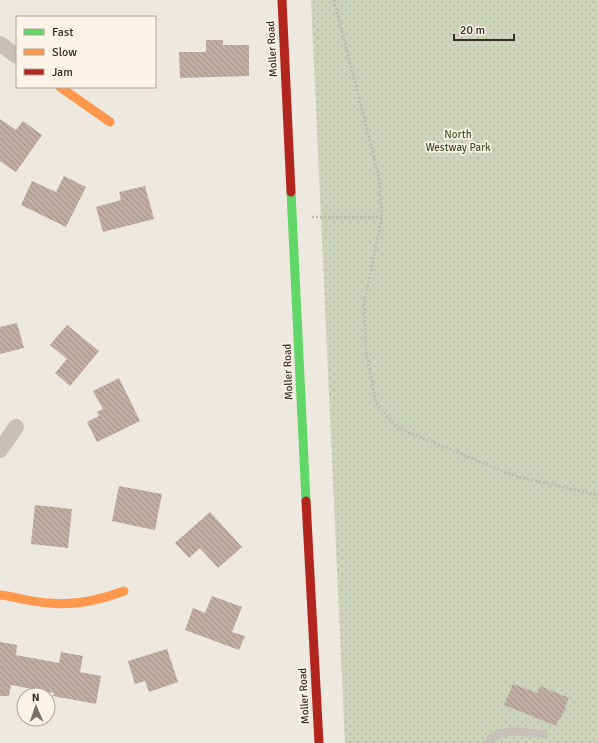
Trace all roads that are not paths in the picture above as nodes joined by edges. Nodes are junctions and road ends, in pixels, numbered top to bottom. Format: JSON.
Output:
{"nodes":[{"id":1,"x":282,"y":0,"type":"edge"},
{"id":2,"x":0,"y":44,"type":"edge"},
{"id":3,"x":16,"y":55,"type":"edge"},
{"id":4,"x":61,"y":88,"type":"edge"},
{"id":5,"x":110,"y":122,"type":"dead end"},
{"id":6,"x":16,"y":427,"type":"dead end"},
{"id":7,"x":0,"y":450,"type":"edge"},
{"id":8,"x":124,"y":591,"type":"dead end"},
{"id":9,"x":0,"y":595,"type":"edge"},
{"id":10,"x":544,"y":734,"type":"dead end"},
{"id":11,"x":319,"y":743,"type":"edge"},
{"id":12,"x":487,"y":743,"type":"edge"}],
"edges":[{"from":1,"to":11,"type":"street","name":"Moller Road"},
{"from":2,"to":3,"type":"street"},
{"from":4,"to":5,"type":"street"},
{"from":6,"to":7,"type":"street"},
{"from":8,"to":9,"type":"street"},
{"from":10,"to":12,"type":"lane"}]}
